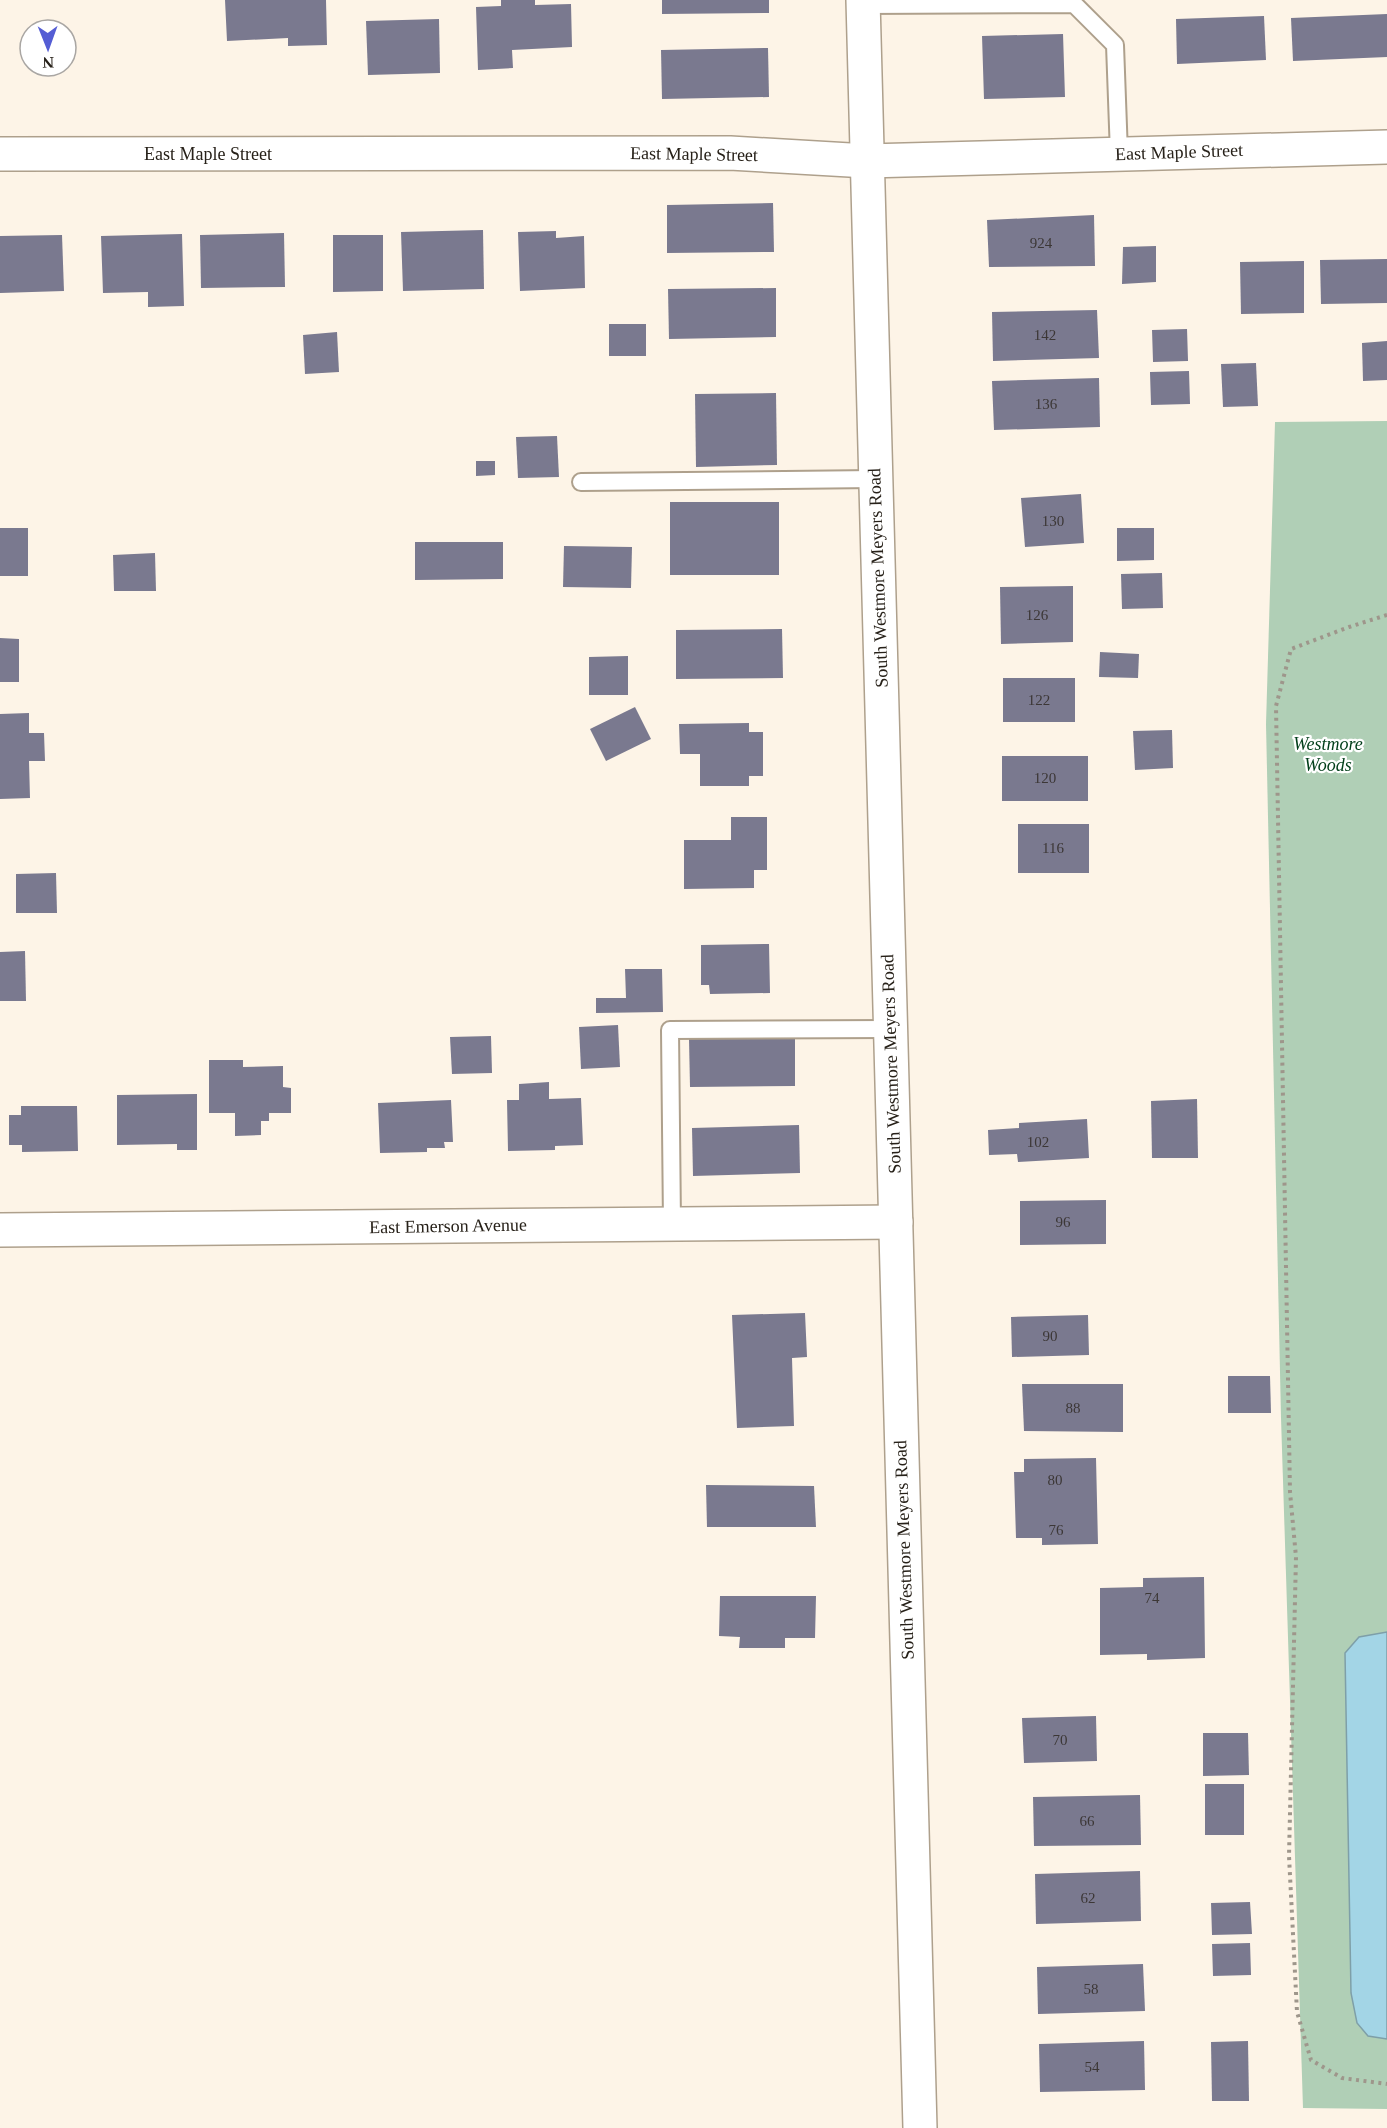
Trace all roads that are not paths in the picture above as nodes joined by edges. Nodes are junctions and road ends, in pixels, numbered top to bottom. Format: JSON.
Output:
{"nodes":[{"id":1,"x":863,"y":3,"type":"edge"},
{"id":2,"x":1387,"y":147,"type":"edge"},
{"id":3,"x":0,"y":154,"type":"edge"},
{"id":4,"x":1119,"y":154,"type":"junction"},
{"id":5,"x":867,"y":161,"type":"junction"},
{"id":6,"x":875,"y":479,"type":"junction"},
{"id":7,"x":581,"y":482,"type":"dead end"},
{"id":8,"x":890,"y":1029,"type":"junction"},
{"id":9,"x":896,"y":1222,"type":"junction"},
{"id":10,"x":672,"y":1224,"type":"junction"},
{"id":11,"x":0,"y":1230,"type":"edge"},
{"id":12,"x":920,"y":2128,"type":"edge"}],
"edges":[{"from":1,"to":4,"type":"lane"},
{"from":1,"to":5,"type":"street","name":"South Westmore Meyers Road"},
{"from":2,"to":4,"type":"street","name":"East Maple Street"},
{"from":3,"to":5,"type":"street","name":"East Maple Street"},
{"from":4,"to":5,"type":"street","name":"East Maple Street"},
{"from":5,"to":6,"type":"street","name":"South Westmore Meyers Road"},
{"from":6,"to":7,"type":"lane"},
{"from":6,"to":8,"type":"street","name":"South Westmore Meyers Road"},
{"from":8,"to":9,"type":"street","name":"South Westmore Meyers Road"},
{"from":8,"to":10,"type":"lane"},
{"from":9,"to":10,"type":"street","name":"East Emerson Avenue"},
{"from":9,"to":12,"type":"street","name":"South Westmore Meyers Road"},
{"from":10,"to":11,"type":"street","name":"East Emerson Avenue"}]}
